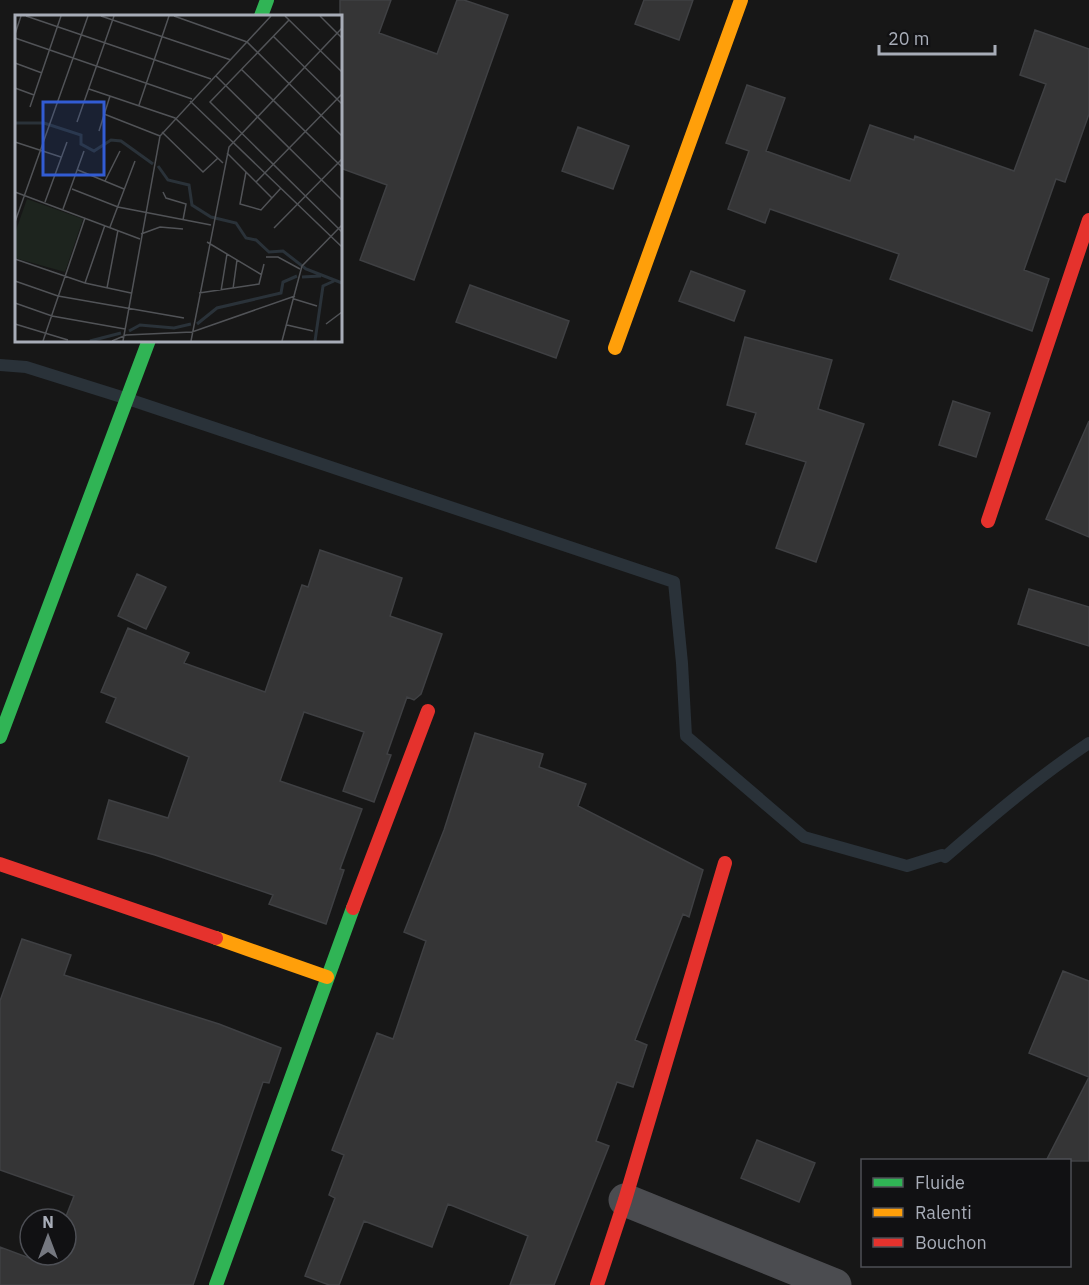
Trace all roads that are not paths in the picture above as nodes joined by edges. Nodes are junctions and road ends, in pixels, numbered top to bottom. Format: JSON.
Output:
{"nodes":[{"id":1,"x":267,"y":0,"type":"edge"},
{"id":2,"x":741,"y":0,"type":"edge"},
{"id":3,"x":261,"y":15,"type":"edge"},
{"id":4,"x":1089,"y":220,"type":"edge"},
{"id":5,"x":148,"y":342,"type":"edge"},
{"id":6,"x":615,"y":348,"type":"dead end"},
{"id":7,"x":988,"y":521,"type":"dead end"},
{"id":8,"x":428,"y":711,"type":"dead end"},
{"id":9,"x":0,"y":737,"type":"edge"},
{"id":10,"x":726,"y":863,"type":"dead end"},
{"id":11,"x":0,"y":864,"type":"edge"},
{"id":12,"x":327,"y":977,"type":"junction"},
{"id":13,"x":625,"y":1200,"type":"junction"},
{"id":14,"x":216,"y":1285,"type":"edge"},
{"id":15,"x":597,"y":1285,"type":"edge"},
{"id":16,"x":835,"y":1285,"type":"edge"}],
"edges":[{"from":1,"to":3,"type":"street"},
{"from":2,"to":6,"type":"street"},
{"from":4,"to":7,"type":"street"},
{"from":5,"to":9,"type":"street"},
{"from":8,"to":12,"type":"street"},
{"from":10,"to":13,"type":"street"},
{"from":11,"to":12,"type":"street"},
{"from":12,"to":14,"type":"street"},
{"from":13,"to":15,"type":"street"},
{"from":13,"to":16,"type":"street"}]}
